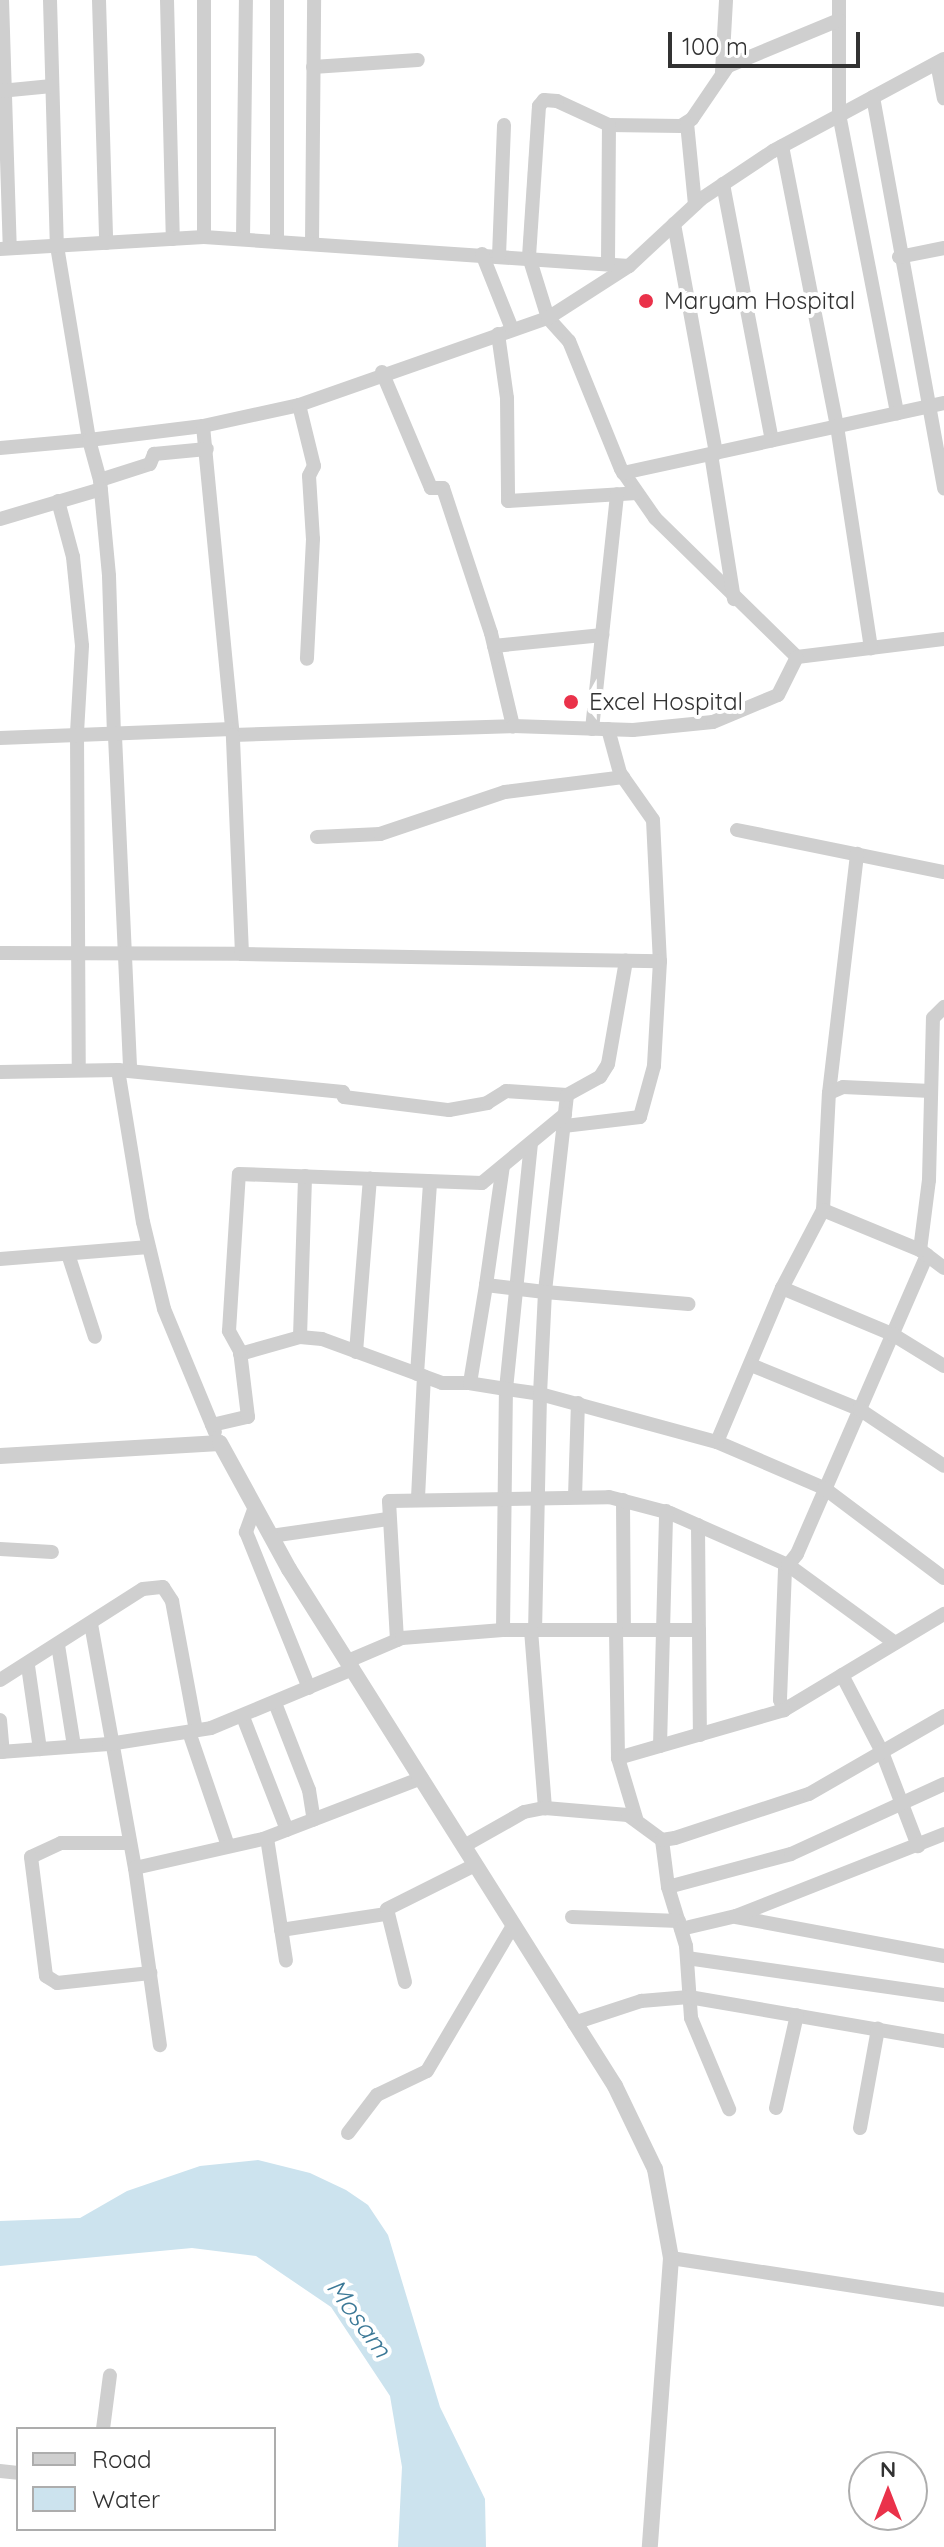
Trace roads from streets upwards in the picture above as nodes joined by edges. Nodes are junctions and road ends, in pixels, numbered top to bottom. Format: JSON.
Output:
{"nodes":[{"id":1,"x":2,"y":0,"type":"edge"},
{"id":2,"x":50,"y":0,"type":"edge"},
{"id":3,"x":99,"y":0,"type":"edge"},
{"id":4,"x":167,"y":0,"type":"edge"},
{"id":5,"x":204,"y":0,"type":"edge"},
{"id":6,"x":246,"y":0,"type":"edge"},
{"id":7,"x":277,"y":0,"type":"edge"},
{"id":8,"x":314,"y":0,"type":"edge"},
{"id":9,"x":726,"y":0,"type":"edge"},
{"id":10,"x":840,"y":0,"type":"edge"},
{"id":11,"x":839,"y":20,"type":"junction"},
{"id":12,"x":418,"y":60,"type":"dead end"},
{"id":13,"x":941,"y":61,"type":"edge"},
{"id":14,"x":313,"y":67,"type":"junction"},
{"id":15,"x":722,"y":72,"type":"junction"},
{"id":16,"x":52,"y":86,"type":"junction"},
{"id":17,"x":3,"y":90,"type":"edge"},
{"id":18,"x":873,"y":97,"type":"junction"},
{"id":19,"x":944,"y":98,"type":"edge"},
{"id":20,"x":839,"y":114,"type":"junction"},
{"id":21,"x":687,"y":123,"type":"junction"},
{"id":22,"x":504,"y":125,"type":"dead end"},
{"id":23,"x":609,"y":125,"type":"junction"},
{"id":24,"x":782,"y":146,"type":"junction"},
{"id":25,"x":723,"y":184,"type":"junction"},
{"id":26,"x":695,"y":205,"type":"junction"},
{"id":27,"x":674,"y":224,"type":"junction"},
{"id":28,"x":204,"y":237,"type":"junction"},
{"id":29,"x":173,"y":239,"type":"junction"},
{"id":30,"x":243,"y":239,"type":"junction"},
{"id":31,"x":277,"y":242,"type":"junction"},
{"id":32,"x":106,"y":243,"type":"junction"},
{"id":33,"x":312,"y":244,"type":"junction"},
{"id":34,"x":57,"y":246,"type":"junction"},
{"id":35,"x":5,"y":248,"type":"edge"},
{"id":36,"x":944,"y":248,"type":"edge"},
{"id":37,"x":482,"y":254,"type":"junction"},
{"id":38,"x":499,"y":256,"type":"junction"},
{"id":39,"x":529,"y":257,"type":"junction"},
{"id":40,"x":899,"y":257,"type":"junction"},
{"id":41,"x":608,"y":264,"type":"junction"},
{"id":42,"x":629,"y":266,"type":"junction"},
{"id":43,"x":548,"y":318,"type":"junction"},
{"id":44,"x":505,"y":332,"type":"junction"},
{"id":45,"x":382,"y":372,"type":"junction"},
{"id":46,"x":944,"y":403,"type":"edge"},
{"id":47,"x":299,"y":405,"type":"junction"},
{"id":48,"x":927,"y":406,"type":"junction"},
{"id":49,"x":897,"y":413,"type":"junction"},
{"id":50,"x":203,"y":426,"type":"junction"},
{"id":51,"x":837,"y":426,"type":"junction"},
{"id":52,"x":89,"y":440,"type":"junction"},
{"id":53,"x":772,"y":440,"type":"junction"},
{"id":54,"x":0,"y":448,"type":"edge"},
{"id":55,"x":207,"y":449,"type":"junction"},
{"id":56,"x":714,"y":453,"type":"junction"},
{"id":57,"x":623,"y":473,"type":"junction"},
{"id":58,"x":100,"y":484,"type":"junction"},
{"id":59,"x":944,"y":489,"type":"edge"},
{"id":60,"x":637,"y":493,"type":"junction"},
{"id":61,"x":617,"y":494,"type":"junction"},
{"id":62,"x":58,"y":501,"type":"junction"},
{"id":63,"x":0,"y":519,"type":"edge"},
{"id":64,"x":734,"y":599,"type":"junction"},
{"id":65,"x":602,"y":635,"type":"junction"},
{"id":66,"x":944,"y":639,"type":"edge"},
{"id":67,"x":494,"y":646,"type":"junction"},
{"id":68,"x":871,"y":648,"type":"junction"},
{"id":69,"x":797,"y":657,"type":"junction"},
{"id":70,"x":307,"y":659,"type":"dead end"},
{"id":71,"x":513,"y":726,"type":"junction"},
{"id":72,"x":592,"y":729,"type":"junction"},
{"id":73,"x":608,"y":729,"type":"junction"},
{"id":74,"x":232,"y":732,"type":"junction"},
{"id":75,"x":77,"y":733,"type":"junction"},
{"id":76,"x":114,"y":734,"type":"junction"},
{"id":77,"x":0,"y":738,"type":"edge"},
{"id":78,"x":623,"y":777,"type":"junction"},
{"id":79,"x":737,"y":830,"type":"dead end"},
{"id":80,"x":317,"y":837,"type":"dead end"},
{"id":81,"x":857,"y":854,"type":"junction"},
{"id":82,"x":944,"y":872,"type":"edge"},
{"id":83,"x":0,"y":953,"type":"edge"},
{"id":84,"x":80,"y":953,"type":"junction"},
{"id":85,"x":127,"y":954,"type":"junction"},
{"id":86,"x":242,"y":954,"type":"junction"},
{"id":87,"x":626,"y":961,"type":"junction"},
{"id":88,"x":660,"y":961,"type":"junction"},
{"id":89,"x":944,"y":1007,"type":"edge"},
{"id":90,"x":79,"y":1070,"type":"junction"},
{"id":91,"x":124,"y":1071,"type":"junction"},
{"id":92,"x":0,"y":1072,"type":"edge"},
{"id":93,"x":931,"y":1091,"type":"junction"},
{"id":94,"x":829,"y":1093,"type":"junction"},
{"id":95,"x":567,"y":1095,"type":"junction"},
{"id":96,"x":564,"y":1120,"type":"junction"},
{"id":97,"x":531,"y":1143,"type":"junction"},
{"id":98,"x":503,"y":1166,"type":"junction"},
{"id":99,"x":305,"y":1176,"type":"junction"},
{"id":100,"x":370,"y":1179,"type":"junction"},
{"id":101,"x":430,"y":1181,"type":"junction"},
{"id":102,"x":937,"y":1181,"type":"edge"},
{"id":103,"x":823,"y":1210,"type":"junction"},
{"id":104,"x":149,"y":1247,"type":"junction"},
{"id":105,"x":923,"y":1253,"type":"junction"},
{"id":106,"x":68,"y":1254,"type":"junction"},
{"id":107,"x":0,"y":1259,"type":"edge"},
{"id":108,"x":944,"y":1268,"type":"edge"},
{"id":109,"x":486,"y":1285,"type":"junction"},
{"id":110,"x":782,"y":1288,"type":"junction"},
{"id":111,"x":519,"y":1289,"type":"junction"},
{"id":112,"x":545,"y":1292,"type":"junction"},
{"id":113,"x":688,"y":1304,"type":"dead end"},
{"id":114,"x":892,"y":1334,"type":"junction"},
{"id":115,"x":95,"y":1337,"type":"dead end"},
{"id":116,"x":300,"y":1337,"type":"junction"},
{"id":117,"x":356,"y":1352,"type":"junction"},
{"id":118,"x":240,"y":1354,"type":"junction"},
{"id":119,"x":751,"y":1365,"type":"junction"},
{"id":120,"x":944,"y":1366,"type":"edge"},
{"id":121,"x":421,"y":1375,"type":"junction"},
{"id":122,"x":470,"y":1383,"type":"junction"},
{"id":123,"x":506,"y":1389,"type":"junction"},
{"id":124,"x":540,"y":1394,"type":"junction"},
{"id":125,"x":578,"y":1403,"type":"junction"},
{"id":126,"x":859,"y":1409,"type":"junction"},
{"id":127,"x":212,"y":1425,"type":"junction"},
{"id":128,"x":717,"y":1442,"type":"junction"},
{"id":129,"x":220,"y":1443,"type":"junction"},
{"id":130,"x":0,"y":1456,"type":"edge"},
{"id":131,"x":944,"y":1466,"type":"edge"},
{"id":132,"x":824,"y":1488,"type":"junction"},
{"id":133,"x":502,"y":1497,"type":"junction"},
{"id":134,"x":535,"y":1497,"type":"junction"},
{"id":135,"x":575,"y":1497,"type":"junction"},
{"id":136,"x":418,"y":1498,"type":"junction"},
{"id":137,"x":623,"y":1500,"type":"junction"},
{"id":138,"x":255,"y":1507,"type":"junction"},
{"id":139,"x":666,"y":1511,"type":"junction"},
{"id":140,"x":388,"y":1519,"type":"junction"},
{"id":141,"x":698,"y":1525,"type":"junction"},
{"id":142,"x":271,"y":1536,"type":"junction"},
{"id":143,"x":0,"y":1549,"type":"edge"},
{"id":144,"x":52,"y":1552,"type":"dead end"},
{"id":145,"x":788,"y":1565,"type":"junction"},
{"id":146,"x":944,"y":1578,"type":"edge"},
{"id":147,"x":944,"y":1614,"type":"edge"},
{"id":148,"x":91,"y":1624,"type":"junction"},
{"id":149,"x":503,"y":1630,"type":"junction"},
{"id":150,"x":533,"y":1630,"type":"junction"},
{"id":151,"x":620,"y":1630,"type":"junction"},
{"id":152,"x":659,"y":1630,"type":"junction"},
{"id":153,"x":699,"y":1630,"type":"junction"},
{"id":154,"x":397,"y":1640,"type":"junction"},
{"id":155,"x":895,"y":1643,"type":"junction"},
{"id":156,"x":58,"y":1645,"type":"junction"},
{"id":157,"x":350,"y":1665,"type":"junction"},
{"id":158,"x":28,"y":1666,"type":"junction"},
{"id":159,"x":842,"y":1675,"type":"junction"},
{"id":160,"x":0,"y":1680,"type":"edge"},
{"id":161,"x":309,"y":1688,"type":"junction"},
{"id":162,"x":275,"y":1703,"type":"junction"},
{"id":163,"x":784,"y":1710,"type":"junction"},
{"id":164,"x":944,"y":1716,"type":"edge"},
{"id":165,"x":243,"y":1717,"type":"junction"},
{"id":166,"x":0,"y":1720,"type":"edge"},
{"id":167,"x":192,"y":1731,"type":"junction"},
{"id":168,"x":700,"y":1735,"type":"junction"},
{"id":169,"x":109,"y":1744,"type":"junction"},
{"id":170,"x":74,"y":1746,"type":"junction"},
{"id":171,"x":660,"y":1746,"type":"junction"},
{"id":172,"x":40,"y":1749,"type":"junction"},
{"id":173,"x":2,"y":1752,"type":"edge"},
{"id":174,"x":882,"y":1752,"type":"junction"},
{"id":175,"x":618,"y":1758,"type":"junction"},
{"id":176,"x":422,"y":1778,"type":"junction"},
{"id":177,"x":944,"y":1784,"type":"edge"},
{"id":178,"x":902,"y":1805,"type":"junction"},
{"id":179,"x":545,"y":1808,"type":"junction"},
{"id":180,"x":636,"y":1818,"type":"junction"},
{"id":181,"x":314,"y":1820,"type":"junction"},
{"id":182,"x":287,"y":1830,"type":"junction"},
{"id":183,"x":944,"y":1834,"type":"edge"},
{"id":184,"x":267,"y":1838,"type":"junction"},
{"id":185,"x":662,"y":1840,"type":"junction"},
{"id":186,"x":130,"y":1843,"type":"junction"},
{"id":187,"x":228,"y":1846,"type":"junction"},
{"id":188,"x":464,"y":1846,"type":"junction"},
{"id":189,"x":918,"y":1846,"type":"junction"},
{"id":190,"x":475,"y":1865,"type":"junction"},
{"id":191,"x":135,"y":1868,"type":"junction"},
{"id":192,"x":668,"y":1887,"type":"junction"},
{"id":193,"x":385,"y":1914,"type":"junction"},
{"id":194,"x":572,"y":1917,"type":"dead end"},
{"id":195,"x":733,"y":1917,"type":"junction"},
{"id":196,"x":680,"y":1925,"type":"junction"},
{"id":197,"x":512,"y":1927,"type":"junction"},
{"id":198,"x":281,"y":1930,"type":"junction"},
{"id":199,"x":944,"y":1956,"type":"edge"},
{"id":200,"x":687,"y":1958,"type":"junction"},
{"id":201,"x":286,"y":1961,"type":"dead end"},
{"id":202,"x":150,"y":1973,"type":"junction"},
{"id":203,"x":405,"y":1982,"type":"dead end"},
{"id":204,"x":944,"y":1995,"type":"edge"},
{"id":205,"x":689,"y":1997,"type":"junction"},
{"id":206,"x":797,"y":2015,"type":"junction"},
{"id":207,"x":574,"y":2023,"type":"junction"},
{"id":208,"x":878,"y":2029,"type":"junction"},
{"id":209,"x":944,"y":2041,"type":"edge"},
{"id":210,"x":160,"y":2045,"type":"dead end"},
{"id":211,"x":776,"y":2108,"type":"dead end"},
{"id":212,"x":729,"y":2109,"type":"dead end"},
{"id":213,"x":860,"y":2128,"type":"dead end"},
{"id":214,"x":348,"y":2133,"type":"dead end"},
{"id":215,"x":671,"y":2258,"type":"junction"},
{"id":216,"x":944,"y":2300,"type":"edge"},
{"id":217,"x":110,"y":2375,"type":"dead end"},
{"id":218,"x":103,"y":2427,"type":"edge"},
{"id":219,"x":650,"y":2547,"type":"edge"}],
"edges":[{"from":1,"to":17,"type":"street"},
{"from":2,"to":16,"type":"street"},
{"from":3,"to":32,"type":"street"},
{"from":4,"to":29,"type":"street"},
{"from":5,"to":28,"type":"street"},
{"from":6,"to":30,"type":"street"},
{"from":7,"to":31,"type":"street"},
{"from":8,"to":14,"type":"street"},
{"from":9,"to":15,"type":"street"},
{"from":10,"to":11,"type":"street"},
{"from":11,"to":15,"type":"street"},
{"from":11,"to":20,"type":"street"},
{"from":12,"to":14,"type":"street"},
{"from":13,"to":18,"type":"street"},
{"from":13,"to":19,"type":"street"},
{"from":14,"to":33,"type":"street"},
{"from":15,"to":21,"type":"street"},
{"from":16,"to":17,"type":"street"},
{"from":16,"to":34,"type":"street"},
{"from":17,"to":35,"type":"street"},
{"from":18,"to":20,"type":"street"},
{"from":18,"to":40,"type":"street"},
{"from":20,"to":24,"type":"street"},
{"from":20,"to":49,"type":"street"},
{"from":21,"to":23,"type":"street"},
{"from":21,"to":26,"type":"street"},
{"from":22,"to":38,"type":"street"},
{"from":23,"to":39,"type":"street"},
{"from":23,"to":41,"type":"street"},
{"from":24,"to":25,"type":"street"},
{"from":24,"to":51,"type":"street"},
{"from":25,"to":26,"type":"street"},
{"from":25,"to":53,"type":"street"},
{"from":26,"to":27,"type":"street"},
{"from":27,"to":42,"type":"street"},
{"from":27,"to":56,"type":"street"},
{"from":28,"to":29,"type":"street"},
{"from":28,"to":30,"type":"street"},
{"from":29,"to":32,"type":"street"},
{"from":30,"to":31,"type":"street"},
{"from":31,"to":33,"type":"street"},
{"from":32,"to":34,"type":"street"},
{"from":33,"to":37,"type":"street"},
{"from":34,"to":35,"type":"street"},
{"from":34,"to":52,"type":"street"},
{"from":36,"to":40,"type":"street"},
{"from":37,"to":38,"type":"street"},
{"from":37,"to":44,"type":"street"},
{"from":38,"to":39,"type":"street"},
{"from":39,"to":41,"type":"street"},
{"from":39,"to":43,"type":"street"},
{"from":40,"to":48,"type":"street"},
{"from":41,"to":42,"type":"street"},
{"from":42,"to":43,"type":"street"},
{"from":43,"to":44,"type":"street"},
{"from":43,"to":57,"type":"street"},
{"from":44,"to":45,"type":"street"},
{"from":44,"to":61,"type":"street"},
{"from":45,"to":47,"type":"street"},
{"from":45,"to":67,"type":"street"},
{"from":46,"to":48,"type":"street"},
{"from":47,"to":50,"type":"street"},
{"from":47,"to":70,"type":"street"},
{"from":48,"to":49,"type":"street"},
{"from":48,"to":59,"type":"street"},
{"from":49,"to":51,"type":"street"},
{"from":50,"to":52,"type":"street"},
{"from":50,"to":55,"type":"street"},
{"from":51,"to":53,"type":"street"},
{"from":51,"to":68,"type":"street"},
{"from":52,"to":54,"type":"street"},
{"from":52,"to":58,"type":"street"},
{"from":53,"to":56,"type":"street"},
{"from":55,"to":58,"type":"street"},
{"from":55,"to":74,"type":"street"},
{"from":56,"to":57,"type":"street"},
{"from":56,"to":64,"type":"street"},
{"from":57,"to":60,"type":"street"},
{"from":58,"to":62,"type":"street"},
{"from":58,"to":76,"type":"street"},
{"from":60,"to":61,"type":"street"},
{"from":60,"to":64,"type":"street"},
{"from":61,"to":65,"type":"street"},
{"from":62,"to":63,"type":"street"},
{"from":62,"to":75,"type":"street"},
{"from":64,"to":69,"type":"street"},
{"from":65,"to":67,"type":"street"},
{"from":65,"to":72,"type":"street"},
{"from":66,"to":68,"type":"street"},
{"from":67,"to":71,"type":"street"},
{"from":68,"to":69,"type":"street"},
{"from":69,"to":73,"type":"street"},
{"from":71,"to":72,"type":"street"},
{"from":71,"to":74,"type":"street"},
{"from":72,"to":73,"type":"street"},
{"from":73,"to":78,"type":"street"},
{"from":74,"to":76,"type":"street"},
{"from":74,"to":86,"type":"street"},
{"from":75,"to":76,"type":"street"},
{"from":75,"to":77,"type":"street"},
{"from":75,"to":84,"type":"street"},
{"from":76,"to":85,"type":"street"},
{"from":78,"to":80,"type":"street"},
{"from":78,"to":88,"type":"street"},
{"from":79,"to":81,"type":"street"},
{"from":81,"to":82,"type":"street"},
{"from":81,"to":94,"type":"street"},
{"from":83,"to":84,"type":"street"},
{"from":84,"to":85,"type":"street"},
{"from":84,"to":90,"type":"street"},
{"from":85,"to":86,"type":"street"},
{"from":85,"to":91,"type":"street"},
{"from":86,"to":87,"type":"street"},
{"from":87,"to":88,"type":"street"},
{"from":87,"to":95,"type":"street"},
{"from":88,"to":96,"type":"street"},
{"from":89,"to":93,"type":"street"},
{"from":90,"to":91,"type":"street"},
{"from":90,"to":92,"type":"street"},
{"from":91,"to":95,"type":"street"},
{"from":91,"to":104,"type":"street"},
{"from":93,"to":94,"type":"street"},
{"from":93,"to":102,"type":"street"},
{"from":94,"to":103,"type":"street"},
{"from":95,"to":96,"type":"street"},
{"from":96,"to":97,"type":"street"},
{"from":96,"to":112,"type":"street"},
{"from":97,"to":98,"type":"street"},
{"from":97,"to":111,"type":"street"},
{"from":98,"to":101,"type":"street"},
{"from":98,"to":109,"type":"street"},
{"from":99,"to":100,"type":"street"},
{"from":99,"to":116,"type":"street"},
{"from":99,"to":118,"type":"street"},
{"from":100,"to":101,"type":"street"},
{"from":100,"to":117,"type":"street"},
{"from":101,"to":121,"type":"street"},
{"from":102,"to":105,"type":"street"},
{"from":103,"to":105,"type":"street"},
{"from":103,"to":110,"type":"street"},
{"from":104,"to":106,"type":"street"},
{"from":104,"to":127,"type":"street"},
{"from":105,"to":108,"type":"street"},
{"from":105,"to":114,"type":"street"},
{"from":106,"to":107,"type":"street"},
{"from":106,"to":115,"type":"street"},
{"from":109,"to":111,"type":"street"},
{"from":109,"to":122,"type":"street"},
{"from":110,"to":114,"type":"street"},
{"from":110,"to":119,"type":"street"},
{"from":111,"to":112,"type":"street"},
{"from":111,"to":123,"type":"street"},
{"from":112,"to":113,"type":"street"},
{"from":112,"to":124,"type":"street"},
{"from":114,"to":120,"type":"street"},
{"from":114,"to":126,"type":"street"},
{"from":116,"to":117,"type":"street"},
{"from":116,"to":118,"type":"street"},
{"from":117,"to":121,"type":"street"},
{"from":118,"to":127,"type":"street"},
{"from":119,"to":126,"type":"street"},
{"from":119,"to":128,"type":"street"},
{"from":121,"to":122,"type":"street"},
{"from":121,"to":136,"type":"street"},
{"from":122,"to":123,"type":"street"},
{"from":123,"to":124,"type":"street"},
{"from":123,"to":133,"type":"street"},
{"from":124,"to":125,"type":"street"},
{"from":124,"to":134,"type":"street"},
{"from":125,"to":128,"type":"street"},
{"from":125,"to":135,"type":"street"},
{"from":126,"to":131,"type":"street"},
{"from":126,"to":132,"type":"street"},
{"from":127,"to":129,"type":"street"},
{"from":128,"to":132,"type":"street"},
{"from":129,"to":130,"type":"street"},
{"from":129,"to":138,"type":"street"},
{"from":132,"to":145,"type":"street"},
{"from":132,"to":146,"type":"street"},
{"from":133,"to":134,"type":"street"},
{"from":133,"to":136,"type":"street"},
{"from":133,"to":149,"type":"street"},
{"from":134,"to":135,"type":"street"},
{"from":134,"to":150,"type":"street"},
{"from":135,"to":137,"type":"street"},
{"from":136,"to":140,"type":"street"},
{"from":137,"to":139,"type":"street"},
{"from":137,"to":151,"type":"street"},
{"from":138,"to":142,"type":"street"},
{"from":138,"to":161,"type":"street"},
{"from":139,"to":141,"type":"street"},
{"from":139,"to":152,"type":"street"},
{"from":140,"to":142,"type":"street"},
{"from":140,"to":154,"type":"street"},
{"from":141,"to":145,"type":"street"},
{"from":141,"to":153,"type":"street"},
{"from":142,"to":157,"type":"street"},
{"from":143,"to":144,"type":"street"},
{"from":145,"to":155,"type":"street"},
{"from":145,"to":163,"type":"street"},
{"from":147,"to":155,"type":"street"},
{"from":148,"to":156,"type":"street"},
{"from":148,"to":167,"type":"street"},
{"from":148,"to":169,"type":"street"},
{"from":149,"to":150,"type":"street"},
{"from":149,"to":154,"type":"street"},
{"from":150,"to":151,"type":"street"},
{"from":150,"to":179,"type":"street"},
{"from":151,"to":152,"type":"street"},
{"from":151,"to":175,"type":"street"},
{"from":152,"to":153,"type":"street"},
{"from":152,"to":171,"type":"street"},
{"from":153,"to":168,"type":"street"},
{"from":154,"to":157,"type":"street"},
{"from":155,"to":159,"type":"street"},
{"from":156,"to":158,"type":"street"},
{"from":156,"to":170,"type":"street"},
{"from":157,"to":161,"type":"street"},
{"from":157,"to":176,"type":"street"},
{"from":158,"to":160,"type":"street"},
{"from":158,"to":172,"type":"street"},
{"from":159,"to":163,"type":"street"},
{"from":159,"to":174,"type":"street"},
{"from":161,"to":162,"type":"street"},
{"from":162,"to":165,"type":"street"},
{"from":162,"to":181,"type":"street"},
{"from":163,"to":168,"type":"street"},
{"from":164,"to":174,"type":"street"},
{"from":165,"to":167,"type":"street"},
{"from":165,"to":182,"type":"street"},
{"from":166,"to":173,"type":"street"},
{"from":167,"to":169,"type":"street"},
{"from":167,"to":187,"type":"street"},
{"from":168,"to":171,"type":"street"},
{"from":169,"to":170,"type":"street"},
{"from":169,"to":186,"type":"street"},
{"from":170,"to":172,"type":"street"},
{"from":171,"to":175,"type":"street"},
{"from":172,"to":173,"type":"street"},
{"from":174,"to":178,"type":"street"},
{"from":174,"to":185,"type":"street"},
{"from":175,"to":180,"type":"street"},
{"from":176,"to":181,"type":"street"},
{"from":176,"to":188,"type":"street"},
{"from":177,"to":178,"type":"street"},
{"from":178,"to":189,"type":"street"},
{"from":178,"to":192,"type":"street"},
{"from":179,"to":180,"type":"street"},
{"from":179,"to":188,"type":"street"},
{"from":180,"to":185,"type":"street"},
{"from":181,"to":182,"type":"street"},
{"from":182,"to":184,"type":"street"},
{"from":183,"to":189,"type":"street"},
{"from":184,"to":187,"type":"street"},
{"from":184,"to":198,"type":"street"},
{"from":185,"to":192,"type":"street"},
{"from":186,"to":191,"type":"street"},
{"from":186,"to":202,"type":"street"},
{"from":187,"to":191,"type":"street"},
{"from":188,"to":190,"type":"street"},
{"from":189,"to":195,"type":"street"},
{"from":190,"to":193,"type":"street"},
{"from":190,"to":197,"type":"street"},
{"from":191,"to":202,"type":"street"},
{"from":192,"to":196,"type":"street"},
{"from":193,"to":198,"type":"street"},
{"from":193,"to":203,"type":"street"},
{"from":194,"to":196,"type":"street"},
{"from":195,"to":196,"type":"street"},
{"from":195,"to":199,"type":"street"},
{"from":196,"to":200,"type":"street"},
{"from":197,"to":207,"type":"street"},
{"from":197,"to":214,"type":"street"},
{"from":198,"to":201,"type":"street"},
{"from":200,"to":204,"type":"street"},
{"from":200,"to":205,"type":"street"},
{"from":202,"to":210,"type":"street"},
{"from":205,"to":206,"type":"street"},
{"from":205,"to":207,"type":"street"},
{"from":205,"to":212,"type":"street"},
{"from":206,"to":208,"type":"street"},
{"from":206,"to":211,"type":"street"},
{"from":207,"to":215,"type":"street"},
{"from":208,"to":209,"type":"street"},
{"from":208,"to":213,"type":"street"},
{"from":215,"to":216,"type":"street"},
{"from":215,"to":219,"type":"street"},
{"from":217,"to":218,"type":"street"}]}
